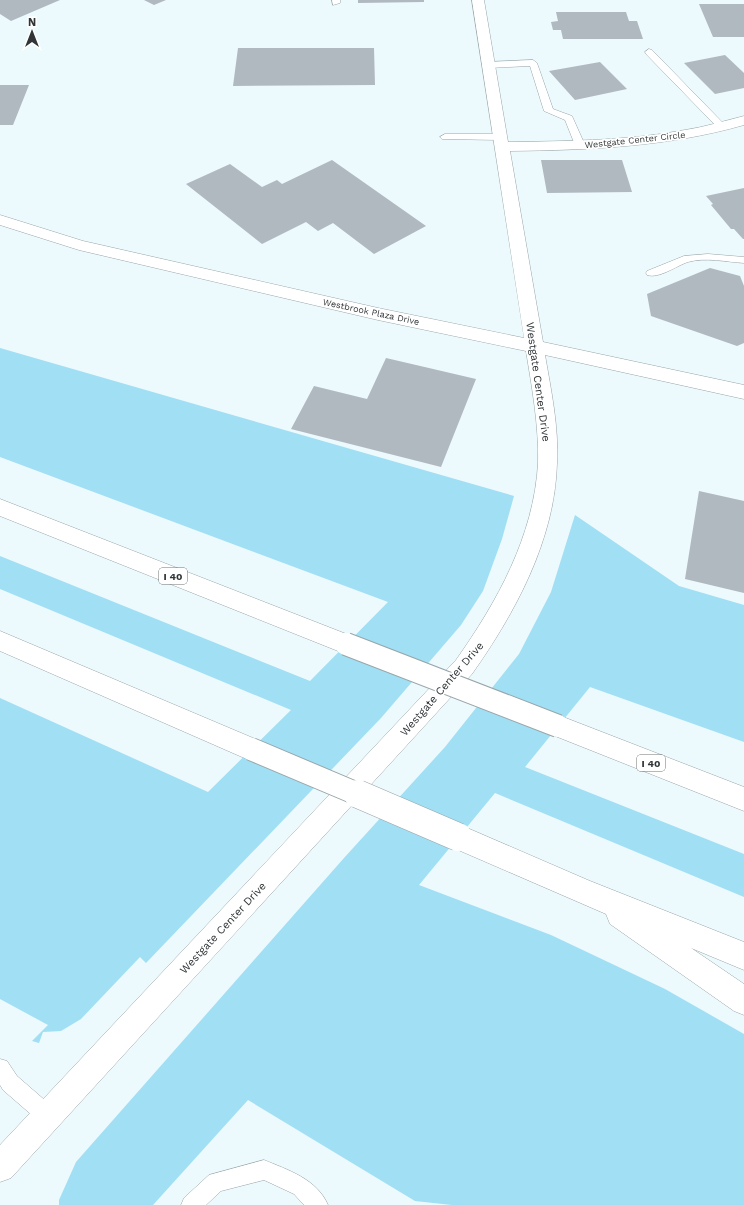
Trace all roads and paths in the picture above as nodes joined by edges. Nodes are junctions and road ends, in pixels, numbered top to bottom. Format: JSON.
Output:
{"nodes":[{"id":1,"x":478,"y":0,"type":"edge"},
{"id":2,"x":649,"y":52,"type":"dead end"},
{"id":3,"x":488,"y":65,"type":"junction"},
{"id":4,"x":744,"y":120,"type":"edge"},
{"id":5,"x":721,"y":126,"type":"junction"},
{"id":6,"x":445,"y":137,"type":"dead end"},
{"id":7,"x":500,"y":142,"type":"junction"},
{"id":8,"x":580,"y":145,"type":"junction"},
{"id":9,"x":0,"y":220,"type":"edge"},
{"id":10,"x":744,"y":260,"type":"edge"},
{"id":11,"x":651,"y":273,"type":"dead end"},
{"id":12,"x":535,"y":346,"type":"junction"},
{"id":13,"x":744,"y":392,"type":"edge"},
{"id":14,"x":0,"y":507,"type":"edge"},
{"id":15,"x":0,"y":642,"type":"edge"},
{"id":16,"x":744,"y":799,"type":"edge"},
{"id":17,"x":585,"y":892,"type":"junction"},
{"id":18,"x":744,"y":956,"type":"edge"},
{"id":19,"x":744,"y":1001,"type":"edge"},
{"id":20,"x":0,"y":1068,"type":"edge"},
{"id":21,"x":48,"y":1116,"type":"junction"},
{"id":22,"x":0,"y":1167,"type":"edge"},
{"id":23,"x":191,"y":1205,"type":"edge"},
{"id":24,"x":318,"y":1205,"type":"edge"}],
"edges":[{"from":1,"to":3,"type":"main road","name":"Westgate Center Drive"},
{"from":2,"to":5,"type":"lane"},
{"from":3,"to":7,"type":"main road","name":"Westgate Center Drive"},
{"from":3,"to":8,"type":"lane"},
{"from":4,"to":5,"type":"main road","name":"Westgate Center Circle"},
{"from":5,"to":8,"type":"main road","name":"Westgate Center Circle"},
{"from":6,"to":7,"type":"lane"},
{"from":7,"to":8,"type":"main road","name":"Westgate Center Circle"},
{"from":7,"to":12,"type":"main road","name":"Westgate Center Drive"},
{"from":9,"to":12,"type":"main road","name":"Westbrook Plaza Drive"},
{"from":10,"to":11,"type":"lane"},
{"from":12,"to":13,"type":"main road","name":"Westbrook Plaza Drive"},
{"from":12,"to":21,"type":"main road","name":"Westgate Center Drive"},
{"from":14,"to":16,"type":"main road","number":"I 40","bridge":true},
{"from":15,"to":17,"type":"main road","bridge":true},
{"from":17,"to":18,"type":"main road"},
{"from":17,"to":19,"type":"main road"},
{"from":20,"to":21,"type":"lane"},
{"from":21,"to":22,"type":"main road","name":"Westgate Center Drive"},
{"from":23,"to":24,"type":"lane"}]}
